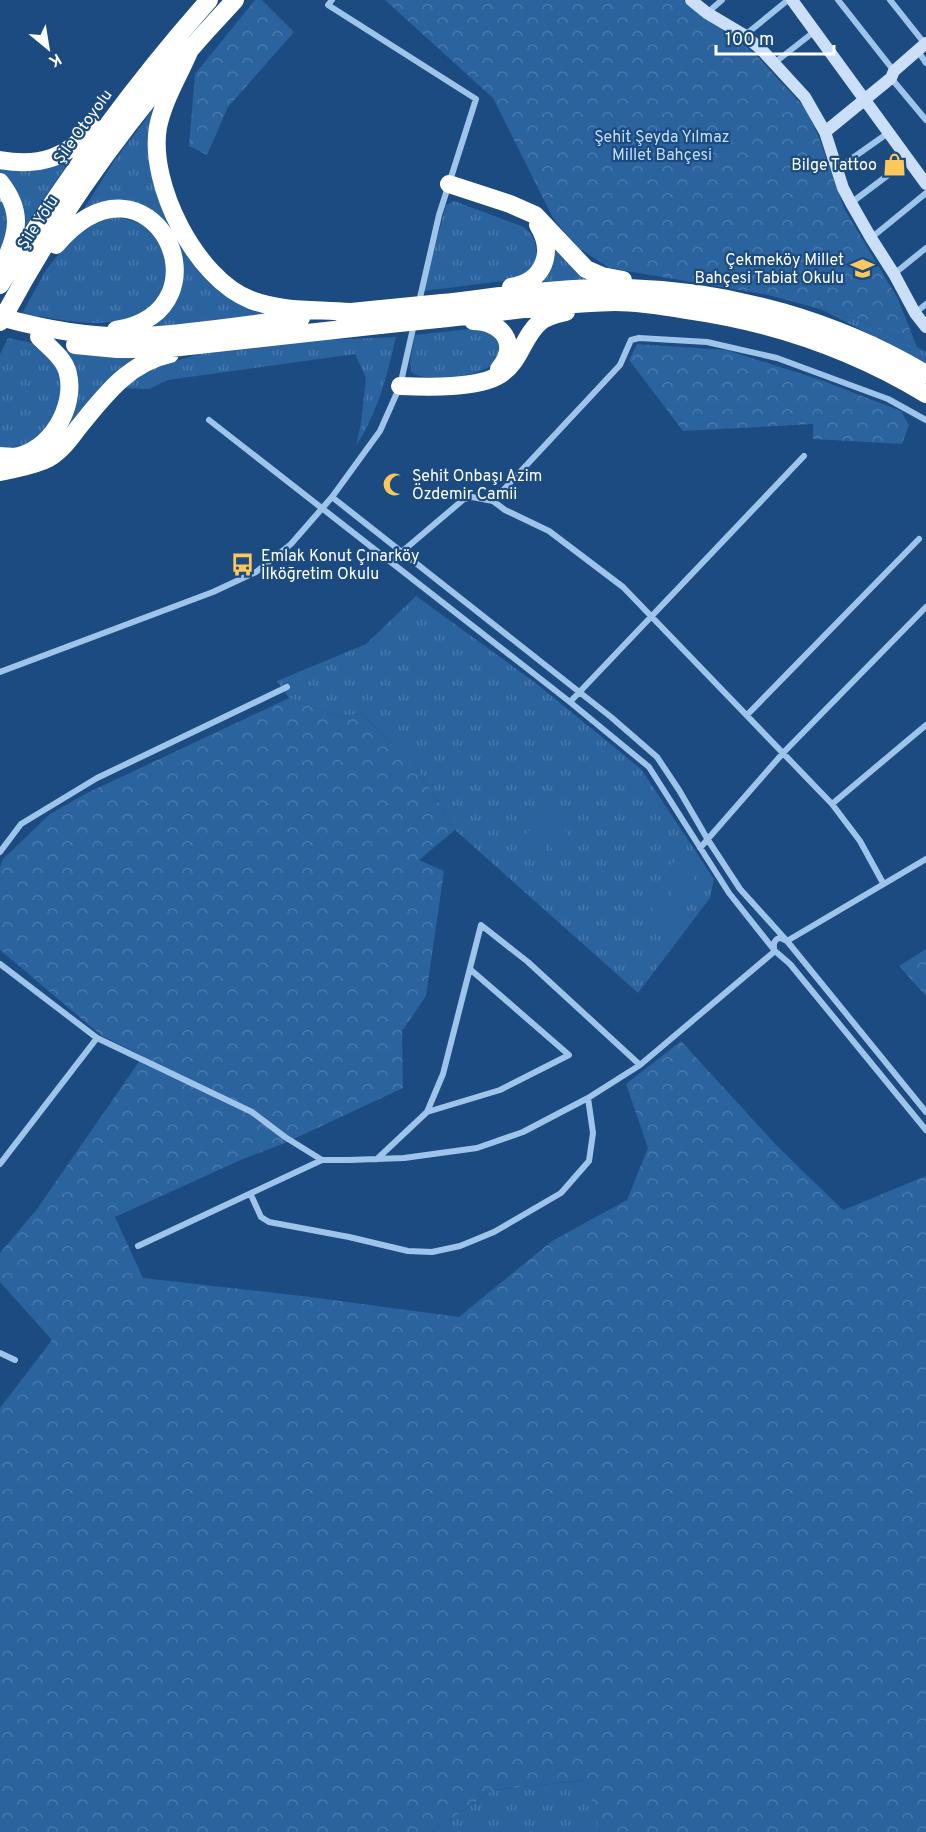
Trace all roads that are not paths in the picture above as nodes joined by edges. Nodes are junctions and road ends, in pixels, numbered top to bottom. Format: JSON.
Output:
{"nodes":[{"id":1,"x":209,"y":0,"type":"edge"},
{"id":2,"x":235,"y":0,"type":"edge"},
{"id":3,"x":332,"y":0,"type":"edge"},
{"id":4,"x":691,"y":0,"type":"edge"},
{"id":5,"x":722,"y":0,"type":"edge"},
{"id":6,"x":790,"y":0,"type":"edge"},
{"id":7,"x":838,"y":0,"type":"edge"},
{"id":8,"x":890,"y":0,"type":"edge"},
{"id":9,"x":707,"y":13,"type":"junction"},
{"id":10,"x":815,"y":31,"type":"junction"},
{"id":11,"x":744,"y":35,"type":"junction"},
{"id":12,"x":191,"y":46,"type":"junction"},
{"id":13,"x":923,"y":46,"type":"edge"},
{"id":14,"x":926,"y":63,"type":"edge"},
{"id":15,"x":773,"y":64,"type":"junction"},
{"id":16,"x":892,"y":74,"type":"junction"},
{"id":17,"x":129,"y":95,"type":"junction"},
{"id":18,"x":864,"y":100,"type":"junction"},
{"id":19,"x":926,"y":120,"type":"edge"},
{"id":20,"x":825,"y":132,"type":"junction"},
{"id":21,"x":888,"y":133,"type":"junction"},
{"id":22,"x":0,"y":160,"type":"edge"},
{"id":23,"x":909,"y":160,"type":"junction"},
{"id":24,"x":837,"y":170,"type":"junction"},
{"id":25,"x":0,"y":182,"type":"edge"},
{"id":26,"x":449,"y":184,"type":"junction"},
{"id":27,"x":926,"y":184,"type":"edge"},
{"id":28,"x":926,"y":193,"type":"edge"},
{"id":29,"x":851,"y":203,"type":"junction"},
{"id":30,"x":526,"y":211,"type":"junction"},
{"id":31,"x":871,"y":238,"type":"junction"},
{"id":32,"x":926,"y":248,"type":"edge"},
{"id":33,"x":28,"y":271,"type":"junction"},
{"id":34,"x":894,"y":274,"type":"junction"},
{"id":35,"x":0,"y":276,"type":"edge"},
{"id":36,"x":0,"y":285,"type":"edge"},
{"id":37,"x":689,"y":293,"type":"junction"},
{"id":38,"x":926,"y":304,"type":"edge"},
{"id":39,"x":661,"y":306,"type":"junction"},
{"id":40,"x":440,"y":311,"type":"junction"},
{"id":41,"x":350,"y":312,"type":"junction"},
{"id":42,"x":915,"y":313,"type":"junction"},
{"id":43,"x":381,"y":317,"type":"junction"},
{"id":44,"x":2,"y":318,"type":"edge"},
{"id":45,"x":926,"y":327,"type":"edge"},
{"id":46,"x":73,"y":333,"type":"junction"},
{"id":47,"x":39,"y":337,"type":"junction"},
{"id":48,"x":216,"y":343,"type":"junction"},
{"id":49,"x":926,"y":374,"type":"edge"},
{"id":50,"x":480,"y":382,"type":"junction"},
{"id":51,"x":400,"y":386,"type":"junction"},
{"id":52,"x":926,"y":393,"type":"edge"},
{"id":53,"x":209,"y":420,"type":"dead end"},
{"id":54,"x":926,"y":420,"type":"edge"},
{"id":55,"x":0,"y":456,"type":"edge"},
{"id":56,"x":804,"y":456,"type":"dead end"},
{"id":57,"x":0,"y":472,"type":"edge"},
{"id":58,"x":332,"y":497,"type":"junction"},
{"id":59,"x":493,"y":501,"type":"junction"},
{"id":60,"x":322,"y":509,"type":"junction"},
{"id":61,"x":919,"y":538,"type":"dead end"},
{"id":62,"x":401,"y":552,"type":"junction"},
{"id":63,"x":391,"y":561,"type":"junction"},
{"id":64,"x":926,"y":607,"type":"edge"},
{"id":65,"x":651,"y":616,"type":"junction"},
{"id":66,"x":0,"y":672,"type":"edge"},
{"id":67,"x":287,"y":687,"type":"dead end"},
{"id":68,"x":579,"y":692,"type":"junction"},
{"id":69,"x":570,"y":702,"type":"junction"},
{"id":70,"x":747,"y":715,"type":"junction"},
{"id":71,"x":926,"y":725,"type":"edge"},
{"id":72,"x":783,"y":753,"type":"junction"},
{"id":73,"x":832,"y":804,"type":"junction"},
{"id":74,"x":708,"y":840,"type":"junction"},
{"id":75,"x":700,"y":848,"type":"junction"},
{"id":76,"x":0,"y":852,"type":"edge"},
{"id":77,"x":926,"y":859,"type":"edge"},
{"id":78,"x":883,"y":883,"type":"junction"},
{"id":79,"x":787,"y":941,"type":"junction"},
{"id":80,"x":775,"y":951,"type":"junction"},
{"id":81,"x":0,"y":964,"type":"edge"},
{"id":82,"x":471,"y":970,"type":"junction"},
{"id":83,"x":97,"y":1038,"type":"junction"},
{"id":84,"x":640,"y":1065,"type":"junction"},
{"id":85,"x":588,"y":1098,"type":"junction"},
{"id":86,"x":427,"y":1112,"type":"junction"},
{"id":87,"x":926,"y":1112,"type":"edge"},
{"id":88,"x":926,"y":1130,"type":"edge"},
{"id":89,"x":377,"y":1159,"type":"junction"},
{"id":90,"x":322,"y":1160,"type":"junction"},
{"id":91,"x":0,"y":1164,"type":"edge"},
{"id":92,"x":251,"y":1195,"type":"junction"},
{"id":93,"x":138,"y":1246,"type":"dead end"},
{"id":94,"x":0,"y":1353,"type":"edge"},
{"id":95,"x":15,"y":1360,"type":"dead end"}],
"edges":[{"from":1,"to":17,"type":"highway","name":"Şile Otoyolu"},
{"from":2,"to":12,"type":"highway"},
{"from":3,"to":26,"type":"street"},
{"from":4,"to":9,"type":"street"},
{"from":5,"to":9,"type":"street"},
{"from":6,"to":10,"type":"street"},
{"from":6,"to":11,"type":"street"},
{"from":7,"to":16,"type":"street"},
{"from":8,"to":13,"type":"street"},
{"from":9,"to":11,"type":"street"},
{"from":10,"to":15,"type":"street"},
{"from":10,"to":18,"type":"street"},
{"from":11,"to":15,"type":"street"},
{"from":12,"to":33,"type":"highway","name":"Şile Yolu"},
{"from":12,"to":41,"type":"highway"},
{"from":13,"to":14,"type":"street"},
{"from":13,"to":16,"type":"street"},
{"from":15,"to":20,"type":"street"},
{"from":16,"to":18,"type":"street"},
{"from":16,"to":19,"type":"street"},
{"from":17,"to":22,"type":"highway"},
{"from":17,"to":36,"type":"highway","name":"Şile Otoyolu"},
{"from":18,"to":20,"type":"street"},
{"from":18,"to":21,"type":"street"},
{"from":20,"to":24,"type":"street"},
{"from":21,"to":23,"type":"street"},
{"from":21,"to":24,"type":"street"},
{"from":23,"to":27,"type":"street"},
{"from":23,"to":29,"type":"street"},
{"from":24,"to":29,"type":"street"},
{"from":25,"to":35,"type":"highway"},
{"from":26,"to":30,"type":"highway"},
{"from":26,"to":51,"type":"street"},
{"from":28,"to":31,"type":"street"},
{"from":29,"to":31,"type":"street"},
{"from":30,"to":37,"type":"highway"},
{"from":30,"to":40,"type":"highway"},
{"from":31,"to":34,"type":"street"},
{"from":32,"to":34,"type":"street"},
{"from":33,"to":44,"type":"highway","name":"Şile Yolu"},
{"from":33,"to":46,"type":"highway"},
{"from":34,"to":42,"type":"street"},
{"from":37,"to":40,"type":"highway"},
{"from":37,"to":49,"type":"highway"},
{"from":38,"to":42,"type":"street"},
{"from":39,"to":40,"type":"highway"},
{"from":39,"to":50,"type":"highway"},
{"from":39,"to":52,"type":"highway"},
{"from":40,"to":43,"type":"highway","bridge":true},
{"from":40,"to":50,"type":"highway"},
{"from":41,"to":43,"type":"highway"},
{"from":41,"to":46,"type":"highway"},
{"from":42,"to":45,"type":"street"},
{"from":43,"to":48,"type":"highway"},
{"from":44,"to":46,"type":"highway"},
{"from":44,"to":47,"type":"highway"},
{"from":47,"to":48,"type":"highway"},
{"from":47,"to":55,"type":"highway"},
{"from":48,"to":57,"type":"highway"},
{"from":50,"to":51,"type":"highway"},
{"from":51,"to":58,"type":"street"},
{"from":53,"to":60,"type":"street"},
{"from":54,"to":59,"type":"street"},
{"from":56,"to":65,"type":"street"},
{"from":58,"to":60,"type":"street"},
{"from":58,"to":62,"type":"street"},
{"from":59,"to":62,"type":"street"},
{"from":59,"to":65,"type":"street"},
{"from":60,"to":63,"type":"street"},
{"from":60,"to":66,"type":"street"},
{"from":61,"to":70,"type":"street"},
{"from":62,"to":63,"type":"street"},
{"from":62,"to":68,"type":"street"},
{"from":63,"to":69,"type":"street"},
{"from":64,"to":72,"type":"street"},
{"from":65,"to":68,"type":"street"},
{"from":65,"to":70,"type":"street"},
{"from":67,"to":76,"type":"street"},
{"from":68,"to":69,"type":"street"},
{"from":68,"to":74,"type":"street"},
{"from":69,"to":75,"type":"street"},
{"from":70,"to":72,"type":"street"},
{"from":71,"to":73,"type":"street"},
{"from":72,"to":73,"type":"street"},
{"from":72,"to":74,"type":"street"},
{"from":73,"to":78,"type":"street"},
{"from":74,"to":75,"type":"street"},
{"from":74,"to":79,"type":"street"},
{"from":75,"to":80,"type":"street"},
{"from":77,"to":78,"type":"street"},
{"from":78,"to":79,"type":"street"},
{"from":79,"to":80,"type":"street"},
{"from":79,"to":80,"type":"street"},
{"from":79,"to":87,"type":"street"},
{"from":80,"to":84,"type":"street"},
{"from":80,"to":88,"type":"street"},
{"from":81,"to":83,"type":"street"},
{"from":82,"to":84,"type":"street"},
{"from":82,"to":86,"type":"street"},
{"from":82,"to":86,"type":"street"},
{"from":83,"to":90,"type":"street"},
{"from":83,"to":91,"type":"street"},
{"from":84,"to":85,"type":"street"},
{"from":85,"to":89,"type":"street"},
{"from":85,"to":92,"type":"street"},
{"from":86,"to":89,"type":"street"},
{"from":89,"to":90,"type":"street"},
{"from":90,"to":92,"type":"street"},
{"from":92,"to":93,"type":"street"},
{"from":94,"to":95,"type":"street"}]}
